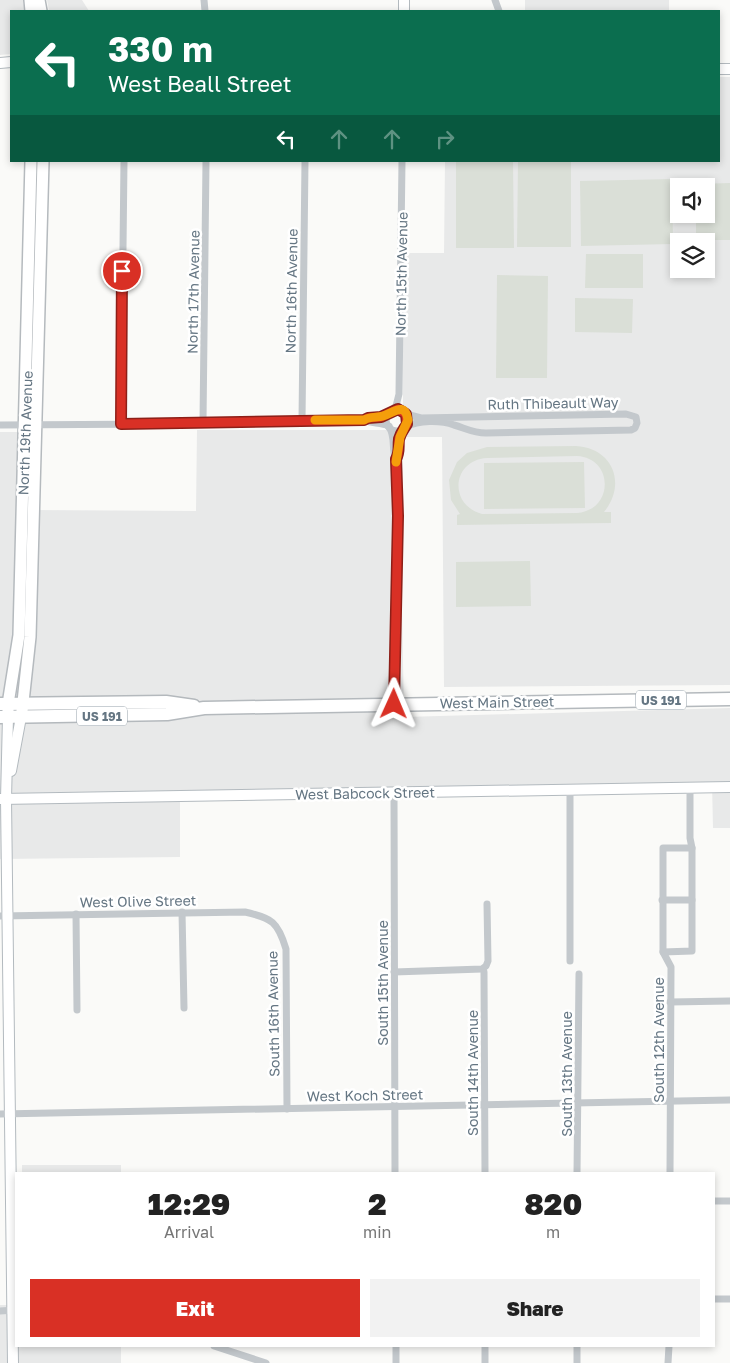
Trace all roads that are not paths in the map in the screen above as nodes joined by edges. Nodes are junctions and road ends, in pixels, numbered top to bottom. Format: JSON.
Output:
{"nodes":[{"id":1,"x":31,"y":162,"type":"edge"},
{"id":2,"x":43,"y":162,"type":"edge"},
{"id":3,"x":124,"y":162,"type":"edge"},
{"id":4,"x":206,"y":162,"type":"edge"},
{"id":5,"x":305,"y":162,"type":"edge"},
{"id":6,"x":402,"y":162,"type":"edge"},
{"id":7,"x":399,"y":387,"type":"junction"},
{"id":8,"x":390,"y":412,"type":"junction"},
{"id":9,"x":405,"y":413,"type":"junction"},
{"id":10,"x":364,"y":420,"type":"junction"},
{"id":11,"x":302,"y":421,"type":"junction"},
{"id":12,"x":203,"y":422,"type":"junction"},
{"id":13,"x":0,"y":424,"type":"edge"},
{"id":14,"x":31,"y":424,"type":"junction"},
{"id":15,"x":121,"y":424,"type":"junction"},
{"id":16,"x":389,"y":427,"type":"junction"},
{"id":17,"x":404,"y":428,"type":"junction"},
{"id":18,"x":396,"y":459,"type":"junction"},
{"id":19,"x":730,"y":699,"type":"edge"},
{"id":20,"x":22,"y":704,"type":"junction"},
{"id":21,"x":394,"y":704,"type":"junction"},
{"id":22,"x":204,"y":708,"type":"junction"},
{"id":23,"x":4,"y":710,"type":"edge"},
{"id":24,"x":21,"y":717,"type":"junction"},
{"id":25,"x":690,"y":787,"type":"junction"},
{"id":26,"x":730,"y":787,"type":"edge"},
{"id":27,"x":570,"y":790,"type":"junction"},
{"id":28,"x":394,"y":792,"type":"junction"},
{"id":29,"x":3,"y":799,"type":"edge"},
{"id":30,"x":692,"y":848,"type":"junction"},
{"id":31,"x":662,"y":900,"type":"junction"},
{"id":32,"x":692,"y":900,"type":"junction"},
{"id":33,"x":488,"y":904,"type":"dead end"},
{"id":34,"x":182,"y":912,"type":"junction"},
{"id":35,"x":76,"y":914,"type":"junction"},
{"id":36,"x":4,"y":915,"type":"edge"},
{"id":37,"x":273,"y":923,"type":"joint"},
{"id":38,"x":663,"y":952,"type":"junction"},
{"id":39,"x":570,"y":961,"type":"dead end"},
{"id":40,"x":394,"y":972,"type":"junction"},
{"id":41,"x":484,"y":972,"type":"dead end"},
{"id":42,"x":579,"y":974,"type":"dead end"},
{"id":43,"x":730,"y":1001,"type":"edge"},
{"id":44,"x":670,"y":1002,"type":"junction"},
{"id":45,"x":184,"y":1008,"type":"dead end"},
{"id":46,"x":76,"y":1010,"type":"dead end"},
{"id":47,"x":730,"y":1100,"type":"edge"},
{"id":48,"x":670,"y":1101,"type":"junction"},
{"id":49,"x":578,"y":1103,"type":"junction"},
{"id":50,"x":485,"y":1105,"type":"junction"},
{"id":51,"x":395,"y":1107,"type":"junction"},
{"id":52,"x":287,"y":1109,"type":"junction"},
{"id":53,"x":5,"y":1114,"type":"edge"},
{"id":54,"x":395,"y":1172,"type":"edge"},
{"id":55,"x":485,"y":1172,"type":"edge"},
{"id":56,"x":577,"y":1172,"type":"edge"},
{"id":57,"x":670,"y":1172,"type":"edge"},
{"id":58,"x":730,"y":1200,"type":"edge"},
{"id":59,"x":715,"y":1201,"type":"edge"},
{"id":60,"x":715,"y":1299,"type":"edge"},
{"id":61,"x":730,"y":1299,"type":"edge"},
{"id":62,"x":0,"y":1310,"type":"edge"},
{"id":63,"x":14,"y":1310,"type":"edge"},
{"id":64,"x":217,"y":1347,"type":"edge"},
{"id":65,"x":396,"y":1347,"type":"edge"},
{"id":66,"x":485,"y":1347,"type":"edge"},
{"id":67,"x":577,"y":1347,"type":"edge"},
{"id":68,"x":669,"y":1347,"type":"edge"},
{"id":69,"x":13,"y":1363,"type":"edge"},
{"id":70,"x":266,"y":1363,"type":"edge"},
{"id":71,"x":396,"y":1363,"type":"edge"},
{"id":72,"x":485,"y":1363,"type":"edge"},
{"id":73,"x":577,"y":1363,"type":"edge"},
{"id":74,"x":668,"y":1363,"type":"edge"}],
"edges":[{"from":1,"to":14,"type":"main road","name":"North 19th Avenue"},
{"from":2,"to":14,"type":"main road","name":"North 19th Avenue"},
{"from":3,"to":15,"type":"street"},
{"from":4,"to":12,"type":"street","name":"North 17th Avenue"},
{"from":5,"to":11,"type":"street","name":"North 16th Avenue"},
{"from":6,"to":7,"type":"street","name":"North 15th Avenue"},
{"from":7,"to":8,"type":"street","name":"North 15th Avenue"},
{"from":7,"to":9,"type":"street","name":"North 15th Avenue"},
{"from":8,"to":9,"type":"street"},
{"from":8,"to":10,"type":"street"},
{"from":8,"to":16,"type":"street"},
{"from":9,"to":17,"type":"street"},
{"from":9,"to":17,"type":"street","name":"Ruth Thibeault Way"},
{"from":10,"to":11,"type":"street"},
{"from":10,"to":16,"type":"street"},
{"from":11,"to":12,"type":"street"},
{"from":12,"to":15,"type":"street"},
{"from":13,"to":14,"type":"street"},
{"from":14,"to":15,"type":"street"},
{"from":14,"to":20,"type":"main road","name":"North 19th Avenue"},
{"from":14,"to":23,"type":"main road","name":"North 19th Avenue"},
{"from":16,"to":17,"type":"street"},
{"from":16,"to":18,"type":"street"},
{"from":17,"to":18,"type":"street"},
{"from":18,"to":21,"type":"street"},
{"from":19,"to":21,"type":"highway","name":"West Main Street","number":"US 191"},
{"from":20,"to":22,"type":"highway","name":"West Main Street","number":"US 191"},
{"from":20,"to":23,"type":"highway","name":"West Main Street","number":"US 191"},
{"from":20,"to":24,"type":"main road","name":"North 19th Avenue"},
{"from":21,"to":22,"type":"highway","name":"West Main Street","number":"US 191"},
{"from":22,"to":24,"type":"highway","name":"West Main Street","number":"US 191"},
{"from":23,"to":24,"type":"highway","name":"West Main Street","number":"US 191"},
{"from":23,"to":29,"type":"main road"},
{"from":24,"to":29,"type":"main road"},
{"from":25,"to":26,"type":"main road","name":"West Babcock Street"},
{"from":25,"to":27,"type":"main road","name":"West Babcock Street"},
{"from":25,"to":30,"type":"street"},
{"from":27,"to":28,"type":"main road","name":"West Babcock Street"},
{"from":27,"to":39,"type":"street"},
{"from":28,"to":29,"type":"main road","name":"West Babcock Street"},
{"from":28,"to":40,"type":"street","name":"South 15th Avenue"},
{"from":29,"to":36,"type":"main road"},
{"from":30,"to":31,"type":"street","name":"South 12th Avenue"},
{"from":30,"to":32,"type":"street"},
{"from":31,"to":32,"type":"street"},
{"from":31,"to":38,"type":"street","name":"South 12th Avenue"},
{"from":32,"to":38,"type":"street"},
{"from":33,"to":40,"type":"street"},
{"from":34,"to":35,"type":"street","name":"West Olive Street"},
{"from":34,"to":37,"type":"street","name":"West Olive Street"},
{"from":34,"to":45,"type":"street"},
{"from":35,"to":36,"type":"street","name":"West Olive Street"},
{"from":35,"to":46,"type":"street"},
{"from":36,"to":53,"type":"main road"},
{"from":37,"to":52,"type":"street","name":"South 16th Avenue"},
{"from":38,"to":44,"type":"street","name":"South 12th Avenue"},
{"from":40,"to":51,"type":"street","name":"South 15th Avenue"},
{"from":41,"to":50,"type":"street","name":"South 14th Avenue"},
{"from":42,"to":49,"type":"street","name":"South 13th Avenue"},
{"from":43,"to":44,"type":"street"},
{"from":44,"to":48,"type":"street","name":"South 12th Avenue"},
{"from":47,"to":48,"type":"street","name":"West Koch Street"},
{"from":48,"to":49,"type":"street","name":"West Koch Street"},
{"from":48,"to":57,"type":"street","name":"South 12th Avenue"},
{"from":49,"to":50,"type":"street","name":"West Koch Street"},
{"from":49,"to":56,"type":"street","name":"South 13th Avenue"},
{"from":50,"to":51,"type":"street","name":"West Koch Street"},
{"from":50,"to":55,"type":"street","name":"South 14th Avenue"},
{"from":51,"to":52,"type":"street","name":"West Koch Street"},
{"from":51,"to":54,"type":"street","name":"South 15th Avenue"},
{"from":52,"to":53,"type":"street","name":"West Koch Street"},
{"from":53,"to":63,"type":"main road"},
{"from":58,"to":59,"type":"street"},
{"from":60,"to":61,"type":"street"},
{"from":62,"to":63,"type":"street"},
{"from":63,"to":69,"type":"main road"},
{"from":64,"to":70,"type":"street"},
{"from":65,"to":71,"type":"street"},
{"from":66,"to":72,"type":"street"},
{"from":67,"to":73,"type":"street"},
{"from":68,"to":74,"type":"street"}]}
